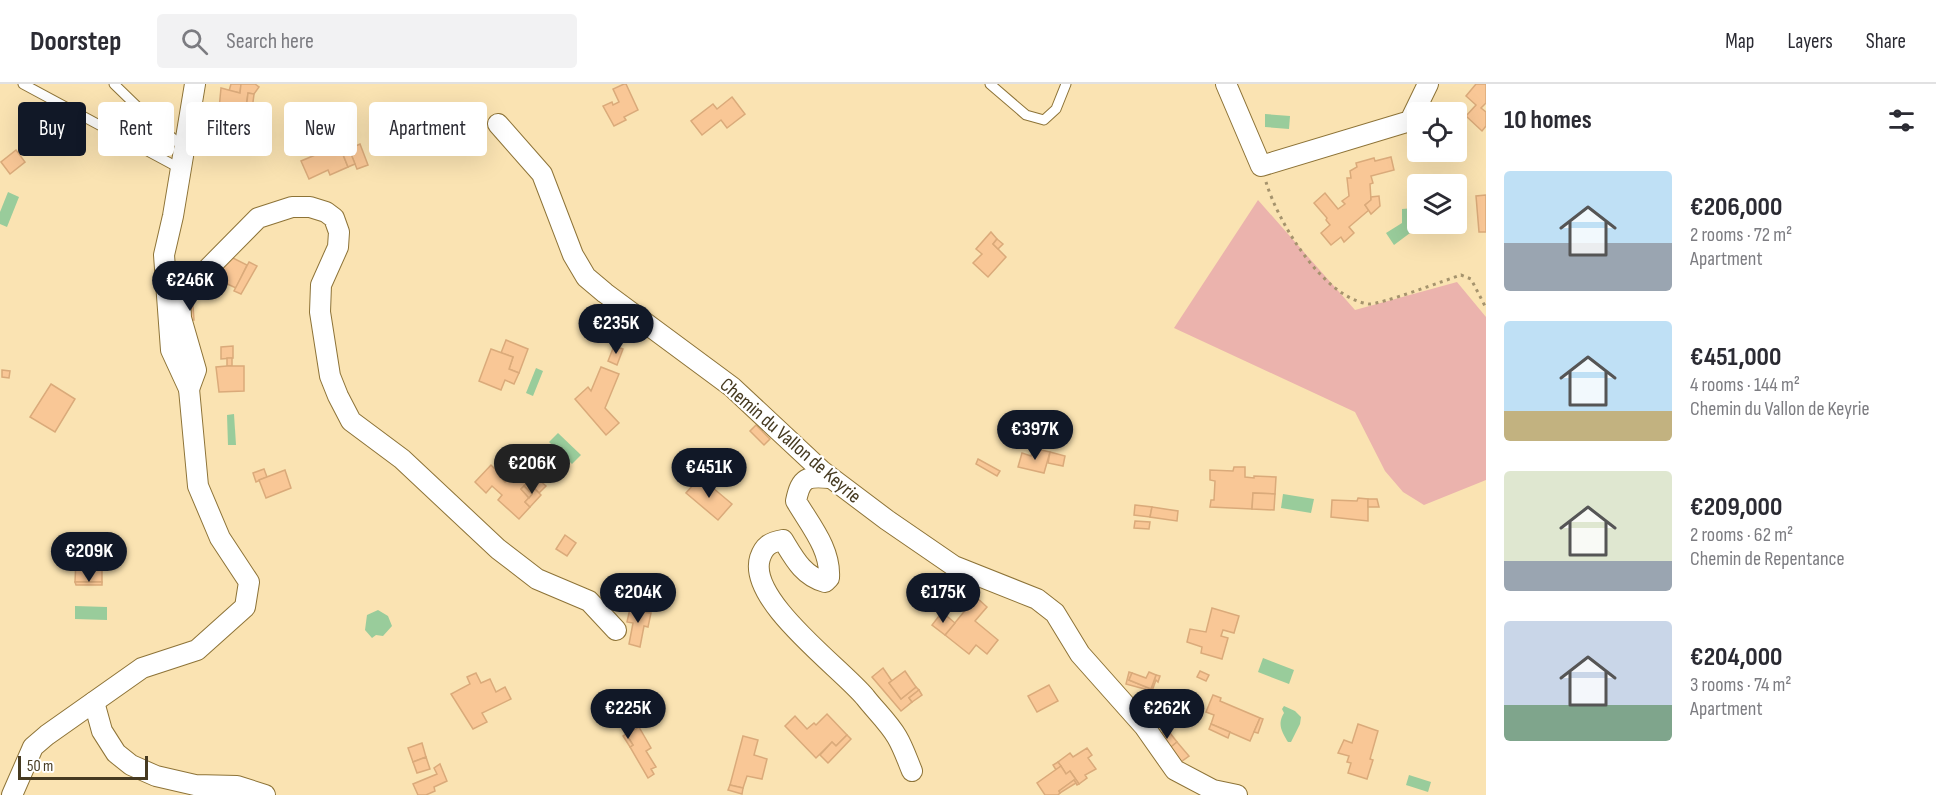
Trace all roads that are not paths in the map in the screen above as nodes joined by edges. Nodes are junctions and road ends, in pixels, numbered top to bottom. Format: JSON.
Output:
{"nodes":[{"id":1,"x":23,"y":84,"type":"edge"},
{"id":2,"x":114,"y":84,"type":"edge"},
{"id":3,"x":195,"y":84,"type":"edge"},
{"id":4,"x":990,"y":84,"type":"edge"},
{"id":5,"x":1066,"y":84,"type":"edge"},
{"id":6,"x":1226,"y":84,"type":"edge"},
{"id":7,"x":1428,"y":84,"type":"edge"},
{"id":8,"x":498,"y":124,"type":"dead end"},
{"id":9,"x":185,"y":148,"type":"junction"},
{"id":10,"x":181,"y":169,"type":"junction"},
{"id":11,"x":189,"y":388,"type":"junction"},
{"id":12,"x":830,"y":478,"type":"junction"},
{"id":13,"x":616,"y":630,"type":"dead end"},
{"id":14,"x":94,"y":702,"type":"junction"},
{"id":15,"x":912,"y":771,"type":"dead end"},
{"id":16,"x":12,"y":795,"type":"edge"},
{"id":17,"x":265,"y":795,"type":"edge"},
{"id":18,"x":1237,"y":795,"type":"edge"}],
"edges":[{"from":1,"to":10,"type":"lane"},
{"from":2,"to":9,"type":"lane"},
{"from":3,"to":9,"type":"street"},
{"from":4,"to":5,"type":"lane"},
{"from":6,"to":7,"type":"street"},
{"from":8,"to":12,"type":"street","name":"Chemin du Vallon de Keyrie"},
{"from":9,"to":10,"type":"street"},
{"from":10,"to":11,"type":"street"},
{"from":11,"to":13,"type":"street"},
{"from":11,"to":14,"type":"street"},
{"from":12,"to":15,"type":"street"},
{"from":12,"to":18,"type":"street","name":"Chemin du Vallon de Keyrie"},
{"from":14,"to":16,"type":"street"},
{"from":14,"to":17,"type":"street"}]}
